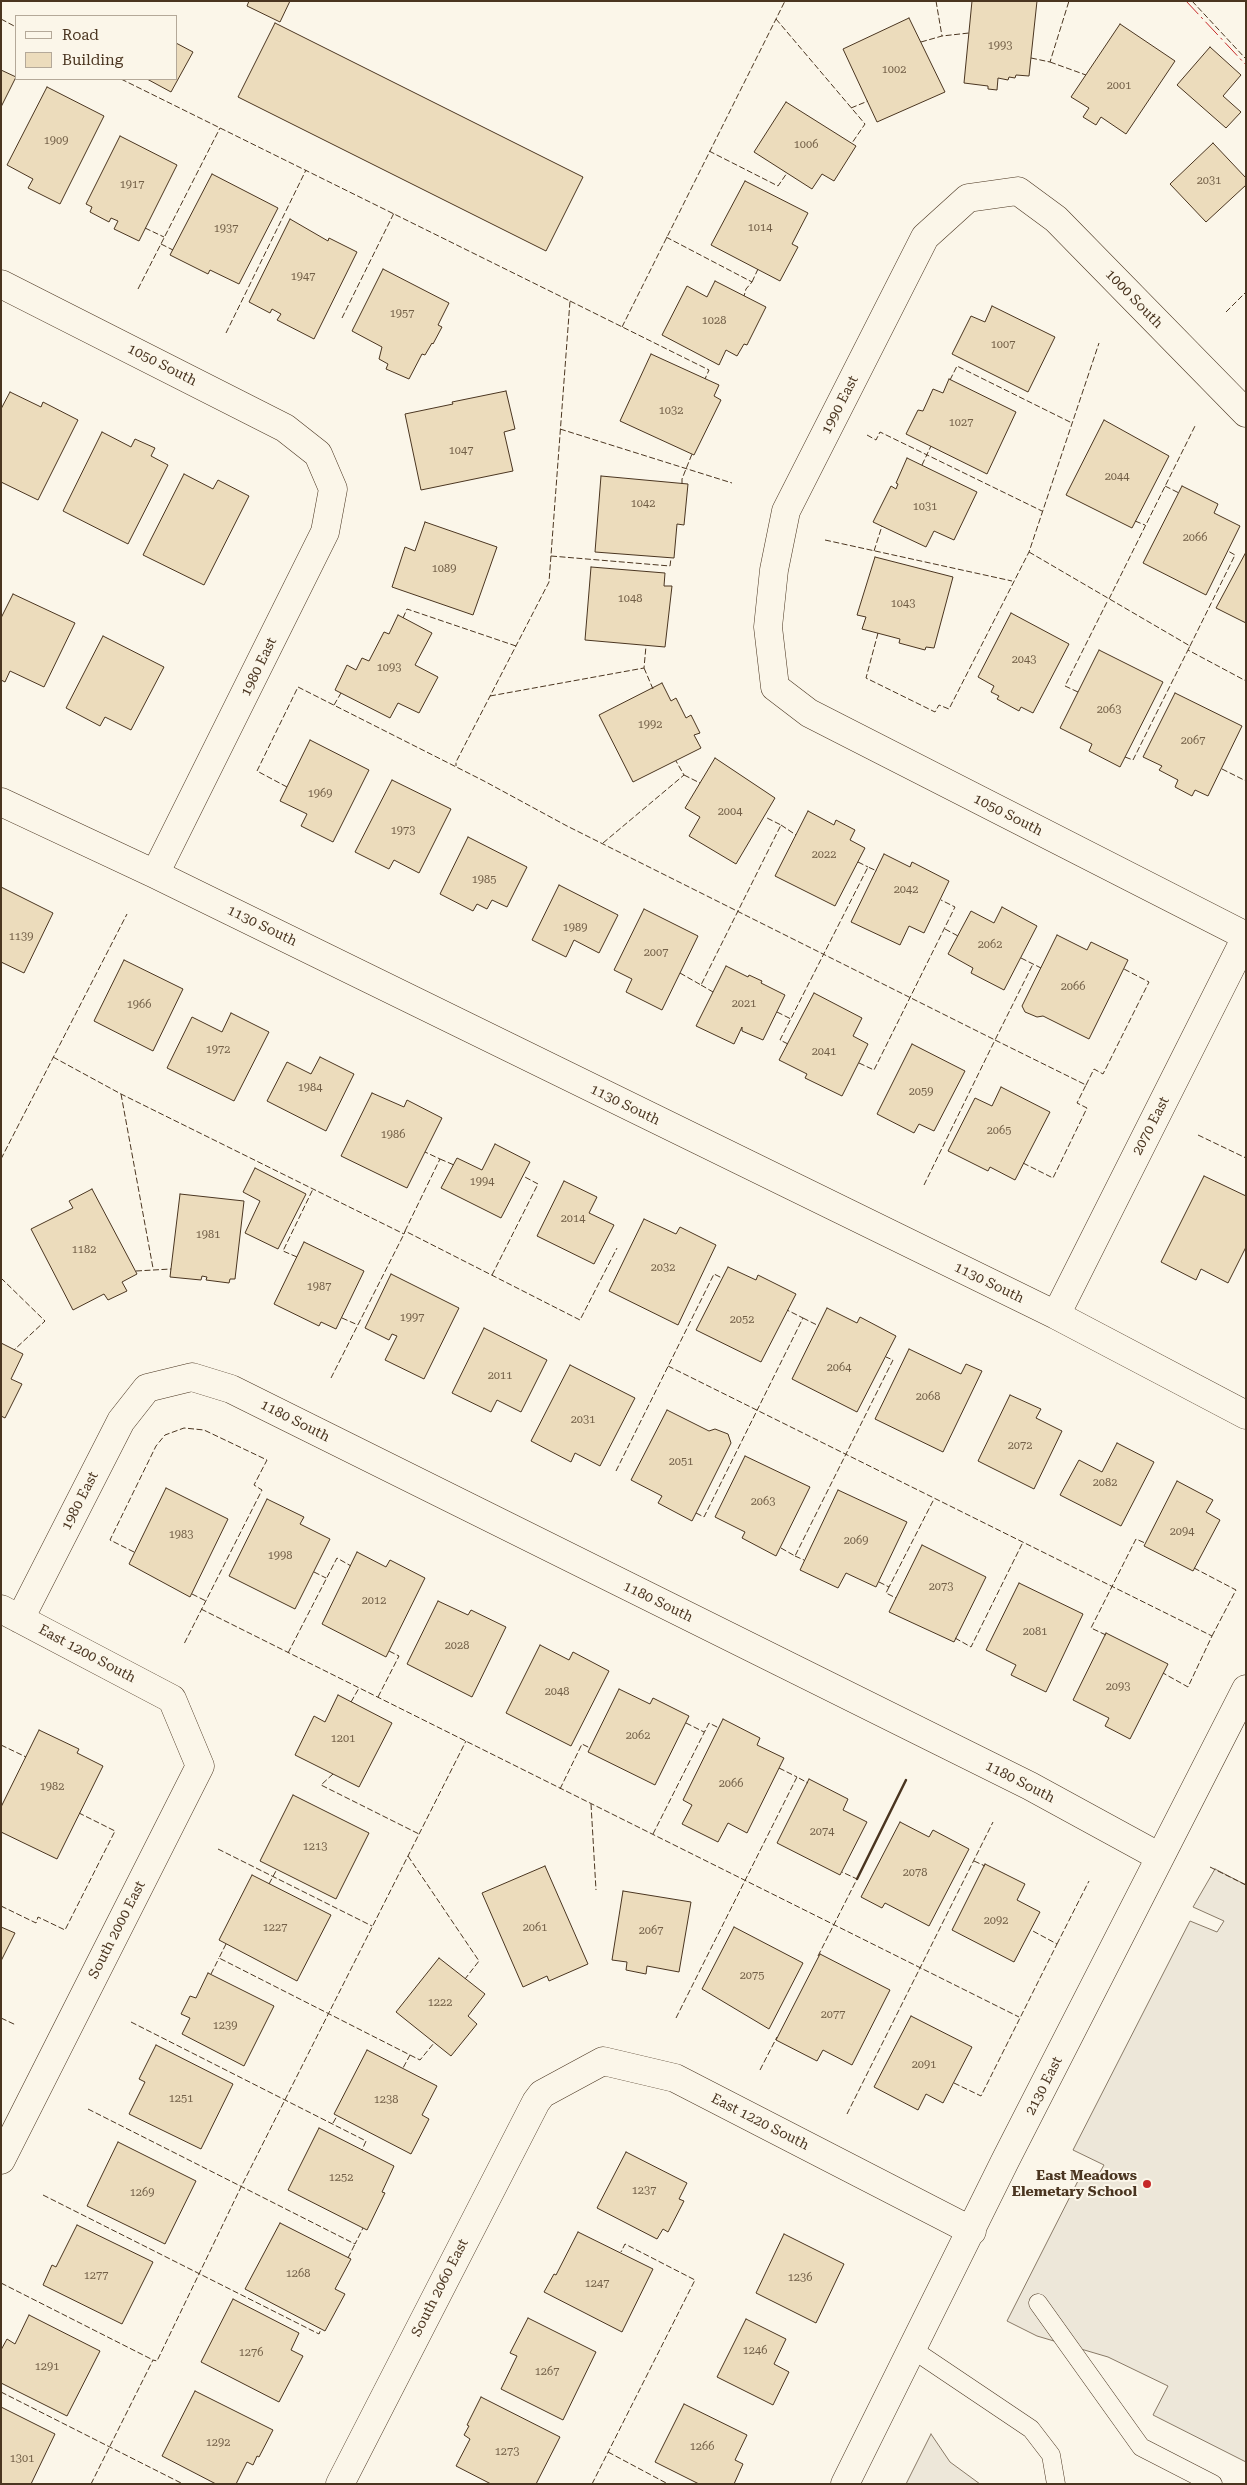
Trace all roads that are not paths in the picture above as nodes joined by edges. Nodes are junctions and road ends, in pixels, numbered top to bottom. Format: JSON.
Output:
{"nodes":[{"id":1,"x":1018,"y":191,"type":"joint"},
{"id":2,"x":1,"y":284,"type":"edge"},
{"id":3,"x":1246,"y":413,"type":"edge"},
{"id":4,"x":318,"y":454,"type":"joint"},
{"id":5,"x":775,"y":687,"type":"joint"},
{"id":6,"x":1,"y":802,"type":"edge"},
{"id":7,"x":155,"y":874,"type":"junction"},
{"id":8,"x":1246,"y":936,"type":"edge"},
{"id":9,"x":1056,"y":1315,"type":"junction"},
{"id":10,"x":147,"y":1388,"type":"joint"},
{"id":11,"x":1246,"y":1414,"type":"edge"},
{"id":12,"x":11,"y":1614,"type":"edge"},
{"id":13,"x":1246,"y":1689,"type":"edge"},
{"id":14,"x":172,"y":1698,"type":"joint"},
{"id":15,"x":1160,"y":1857,"type":"junction"},
{"id":16,"x":542,"y":2094,"type":"joint"},
{"id":17,"x":1,"y":2160,"type":"edge"},
{"id":18,"x":972,"y":2231,"type":"junction"},
{"id":19,"x":1038,"y":2302,"type":"dead end"},
{"id":20,"x":912,"y":2349,"type":"junction"},
{"id":21,"x":340,"y":2484,"type":"edge"},
{"id":22,"x":845,"y":2484,"type":"edge"},
{"id":23,"x":1056,"y":2484,"type":"edge"},
{"id":24,"x":1213,"y":2484,"type":"edge"}],
"edges":[{"from":1,"to":3,"type":"street","name":"1000 South"},
{"from":1,"to":5,"type":"street","name":"1990 East"},
{"from":2,"to":4,"type":"street","name":"1050 South"},
{"from":4,"to":7,"type":"street","name":"1980 East"},
{"from":5,"to":8,"type":"street","name":"1050 South"},
{"from":6,"to":7,"type":"street","name":"1130 South"},
{"from":7,"to":9,"type":"street","name":"1130 South"},
{"from":8,"to":9,"type":"street","name":"2070 East"},
{"from":9,"to":11,"type":"street","name":"1130 South"},
{"from":10,"to":12,"type":"street","name":"1980 East"},
{"from":10,"to":15,"type":"street","name":"1180 South"},
{"from":12,"to":14,"type":"street","name":"East 1200 South"},
{"from":13,"to":15,"type":"street","name":"2130 East"},
{"from":14,"to":17,"type":"street","name":"South 2000 East"},
{"from":15,"to":18,"type":"street","name":"2130 East"},
{"from":16,"to":18,"type":"street","name":"East 1220 South"},
{"from":16,"to":21,"type":"street","name":"South 2060 East"},
{"from":18,"to":20,"type":"street","name":"2130 East"},
{"from":19,"to":24,"type":"lane"},
{"from":20,"to":22,"type":"street","name":"2130 East"},
{"from":20,"to":23,"type":"lane"}]}
